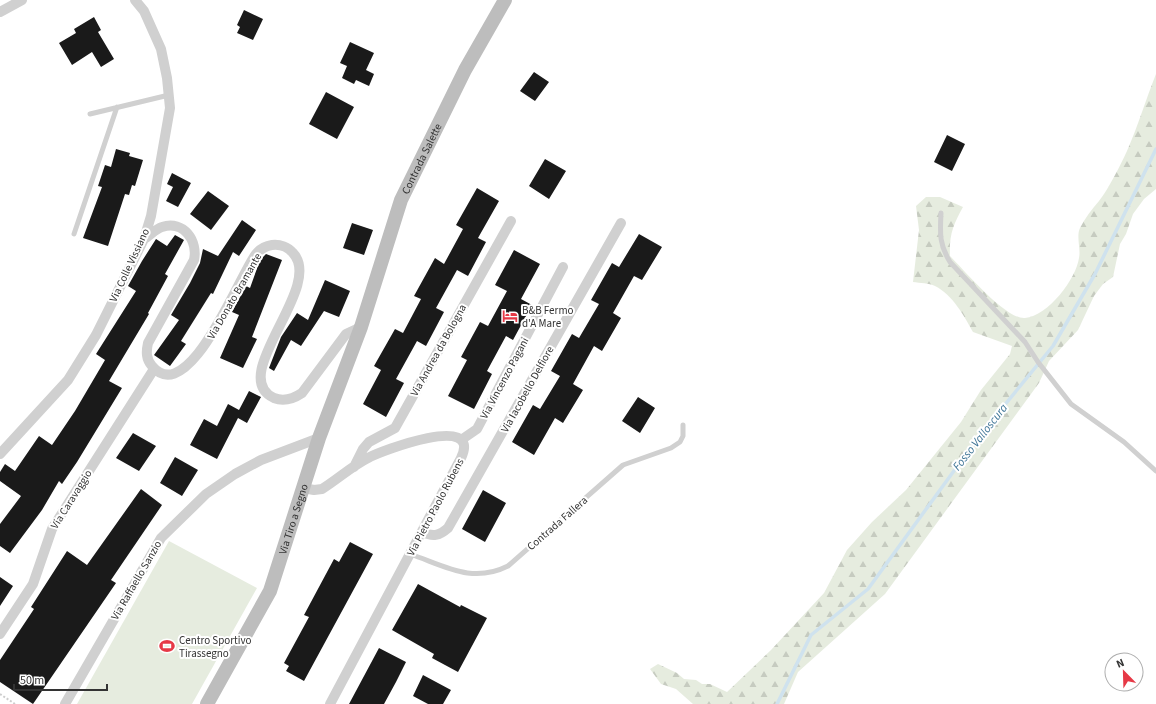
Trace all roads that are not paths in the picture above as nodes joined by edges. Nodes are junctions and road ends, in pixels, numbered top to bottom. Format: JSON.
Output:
{"nodes":[{"id":1,"x":22,"y":0,"type":"edge"},
{"id":2,"x":135,"y":0,"type":"edge"},
{"id":3,"x":505,"y":0,"type":"edge"},
{"id":4,"x":0,"y":12,"type":"edge"},
{"id":5,"x":168,"y":95,"type":"junction"},
{"id":6,"x":117,"y":107,"type":"junction"},
{"id":7,"x":90,"y":114,"type":"dead end"},
{"id":8,"x":941,"y":213,"type":"dead end"},
{"id":9,"x":511,"y":221,"type":"dead end"},
{"id":10,"x":621,"y":224,"type":"dead end"},
{"id":11,"x":74,"y":234,"type":"dead end"},
{"id":12,"x":144,"y":239,"type":"junction"},
{"id":13,"x":563,"y":267,"type":"dead end"},
{"id":14,"x":361,"y":327,"type":"junction"},
{"id":15,"x":154,"y":369,"type":"junction"},
{"id":16,"x":683,"y":424,"type":"dead end"},
{"id":17,"x":319,"y":438,"type":"junction"},
{"id":18,"x":461,"y":440,"type":"junction"},
{"id":19,"x":0,"y":454,"type":"edge"},
{"id":20,"x":353,"y":467,"type":"junction"},
{"id":21,"x":1156,"y":471,"type":"edge"},
{"id":22,"x":303,"y":488,"type":"junction"},
{"id":23,"x":422,"y":532,"type":"junction"},
{"id":24,"x":410,"y":554,"type":"junction"},
{"id":25,"x":0,"y":634,"type":"edge"},
{"id":26,"x":65,"y":704,"type":"edge"},
{"id":27,"x":207,"y":704,"type":"edge"},
{"id":28,"x":330,"y":704,"type":"edge"}],
"edges":[{"from":1,"to":4,"type":"street"},
{"from":2,"to":5,"type":"street","name":"Via Colle Vissiano"},
{"from":3,"to":14,"type":"main road","name":"Contrada Salette"},
{"from":5,"to":6,"type":"lane"},
{"from":5,"to":12,"type":"street","name":"Via Colle Vissiano"},
{"from":6,"to":7,"type":"lane"},
{"from":6,"to":11,"type":"lane"},
{"from":8,"to":21,"type":"lane"},
{"from":9,"to":20,"type":"street","name":"Via Andrea da Bologna"},
{"from":10,"to":23,"type":"street","name":"Via Iacobello Delfiore"},
{"from":12,"to":15,"type":"street"},
{"from":12,"to":19,"type":"street","name":"Via Colle Vissiano"},
{"from":13,"to":18,"type":"street","name":"Via Vincenzo Pagani"},
{"from":14,"to":15,"type":"street","name":"Via Donato Bramante"},
{"from":14,"to":17,"type":"main road","name":"Via Tiro a Segno"},
{"from":15,"to":25,"type":"street","name":"Via Caravaggio"},
{"from":16,"to":24,"type":"lane","name":"Contrada Fallera"},
{"from":17,"to":22,"type":"main road","name":"Via Tiro a Segno"},
{"from":17,"to":26,"type":"street","name":"Via Raffaello Sanzio"},
{"from":18,"to":20,"type":"street"},
{"from":18,"to":23,"type":"street","name":"Via Pietro Paolo Rubens"},
{"from":20,"to":22,"type":"street"},
{"from":22,"to":27,"type":"main road","name":"Via Tiro a Segno"},
{"from":23,"to":24,"type":"street","name":"Via Pietro Paolo Rubens"},
{"from":24,"to":28,"type":"street","name":"Via Pietro Paolo Rubens"}]}
